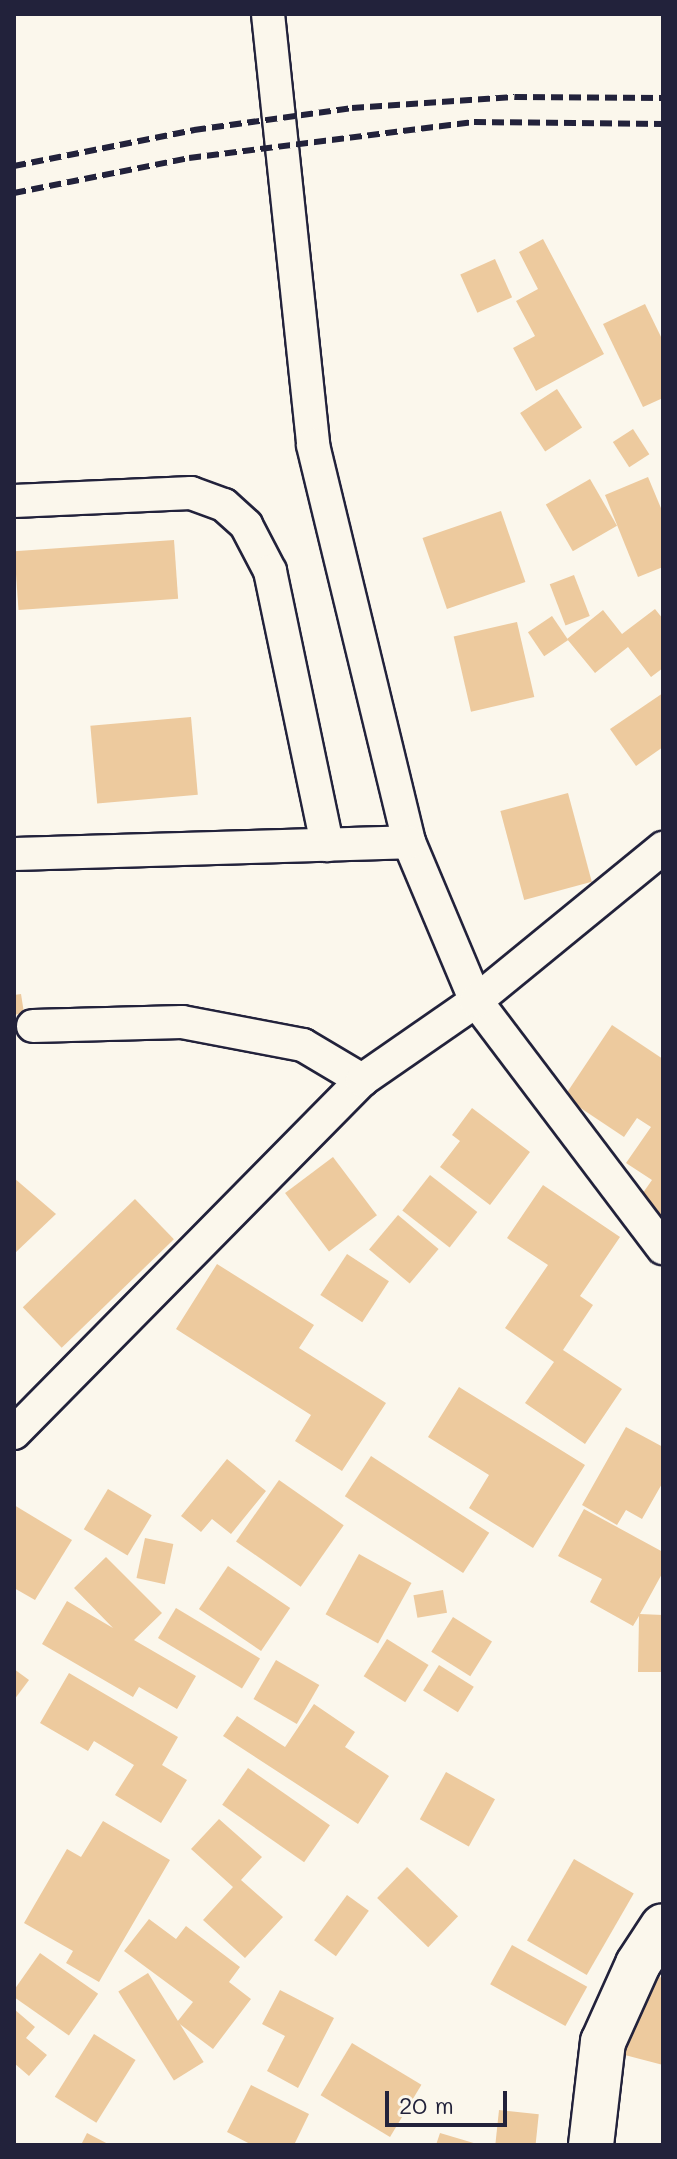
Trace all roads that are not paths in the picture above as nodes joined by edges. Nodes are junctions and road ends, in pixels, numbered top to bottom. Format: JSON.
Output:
{"nodes":[{"id":1,"x":268,"y":14,"type":"edge"},
{"id":2,"x":14,"y":501,"type":"edge"},
{"id":3,"x":409,"y":842,"type":"junction"},
{"id":4,"x":327,"y":845,"type":"junction"},
{"id":5,"x":663,"y":848,"type":"edge"},
{"id":6,"x":14,"y":854,"type":"edge"},
{"id":7,"x":476,"y":1001,"type":"junction"},
{"id":8,"x":33,"y":1026,"type":"dead end"},
{"id":9,"x":362,"y":1080,"type":"junction"},
{"id":10,"x":663,"y":1248,"type":"edge"},
{"id":11,"x":14,"y":1433,"type":"edge"},
{"id":12,"x":663,"y":1926,"type":"edge"},
{"id":13,"x":591,"y":2145,"type":"edge"}],
"edges":[{"from":1,"to":3,"type":"street"},
{"from":2,"to":4,"type":"street"},
{"from":3,"to":4,"type":"street"},
{"from":3,"to":7,"type":"street"},
{"from":4,"to":6,"type":"street"},
{"from":5,"to":7,"type":"street"},
{"from":7,"to":9,"type":"street"},
{"from":7,"to":10,"type":"street"},
{"from":8,"to":9,"type":"street"},
{"from":9,"to":11,"type":"street"},
{"from":12,"to":13,"type":"street"}]}
